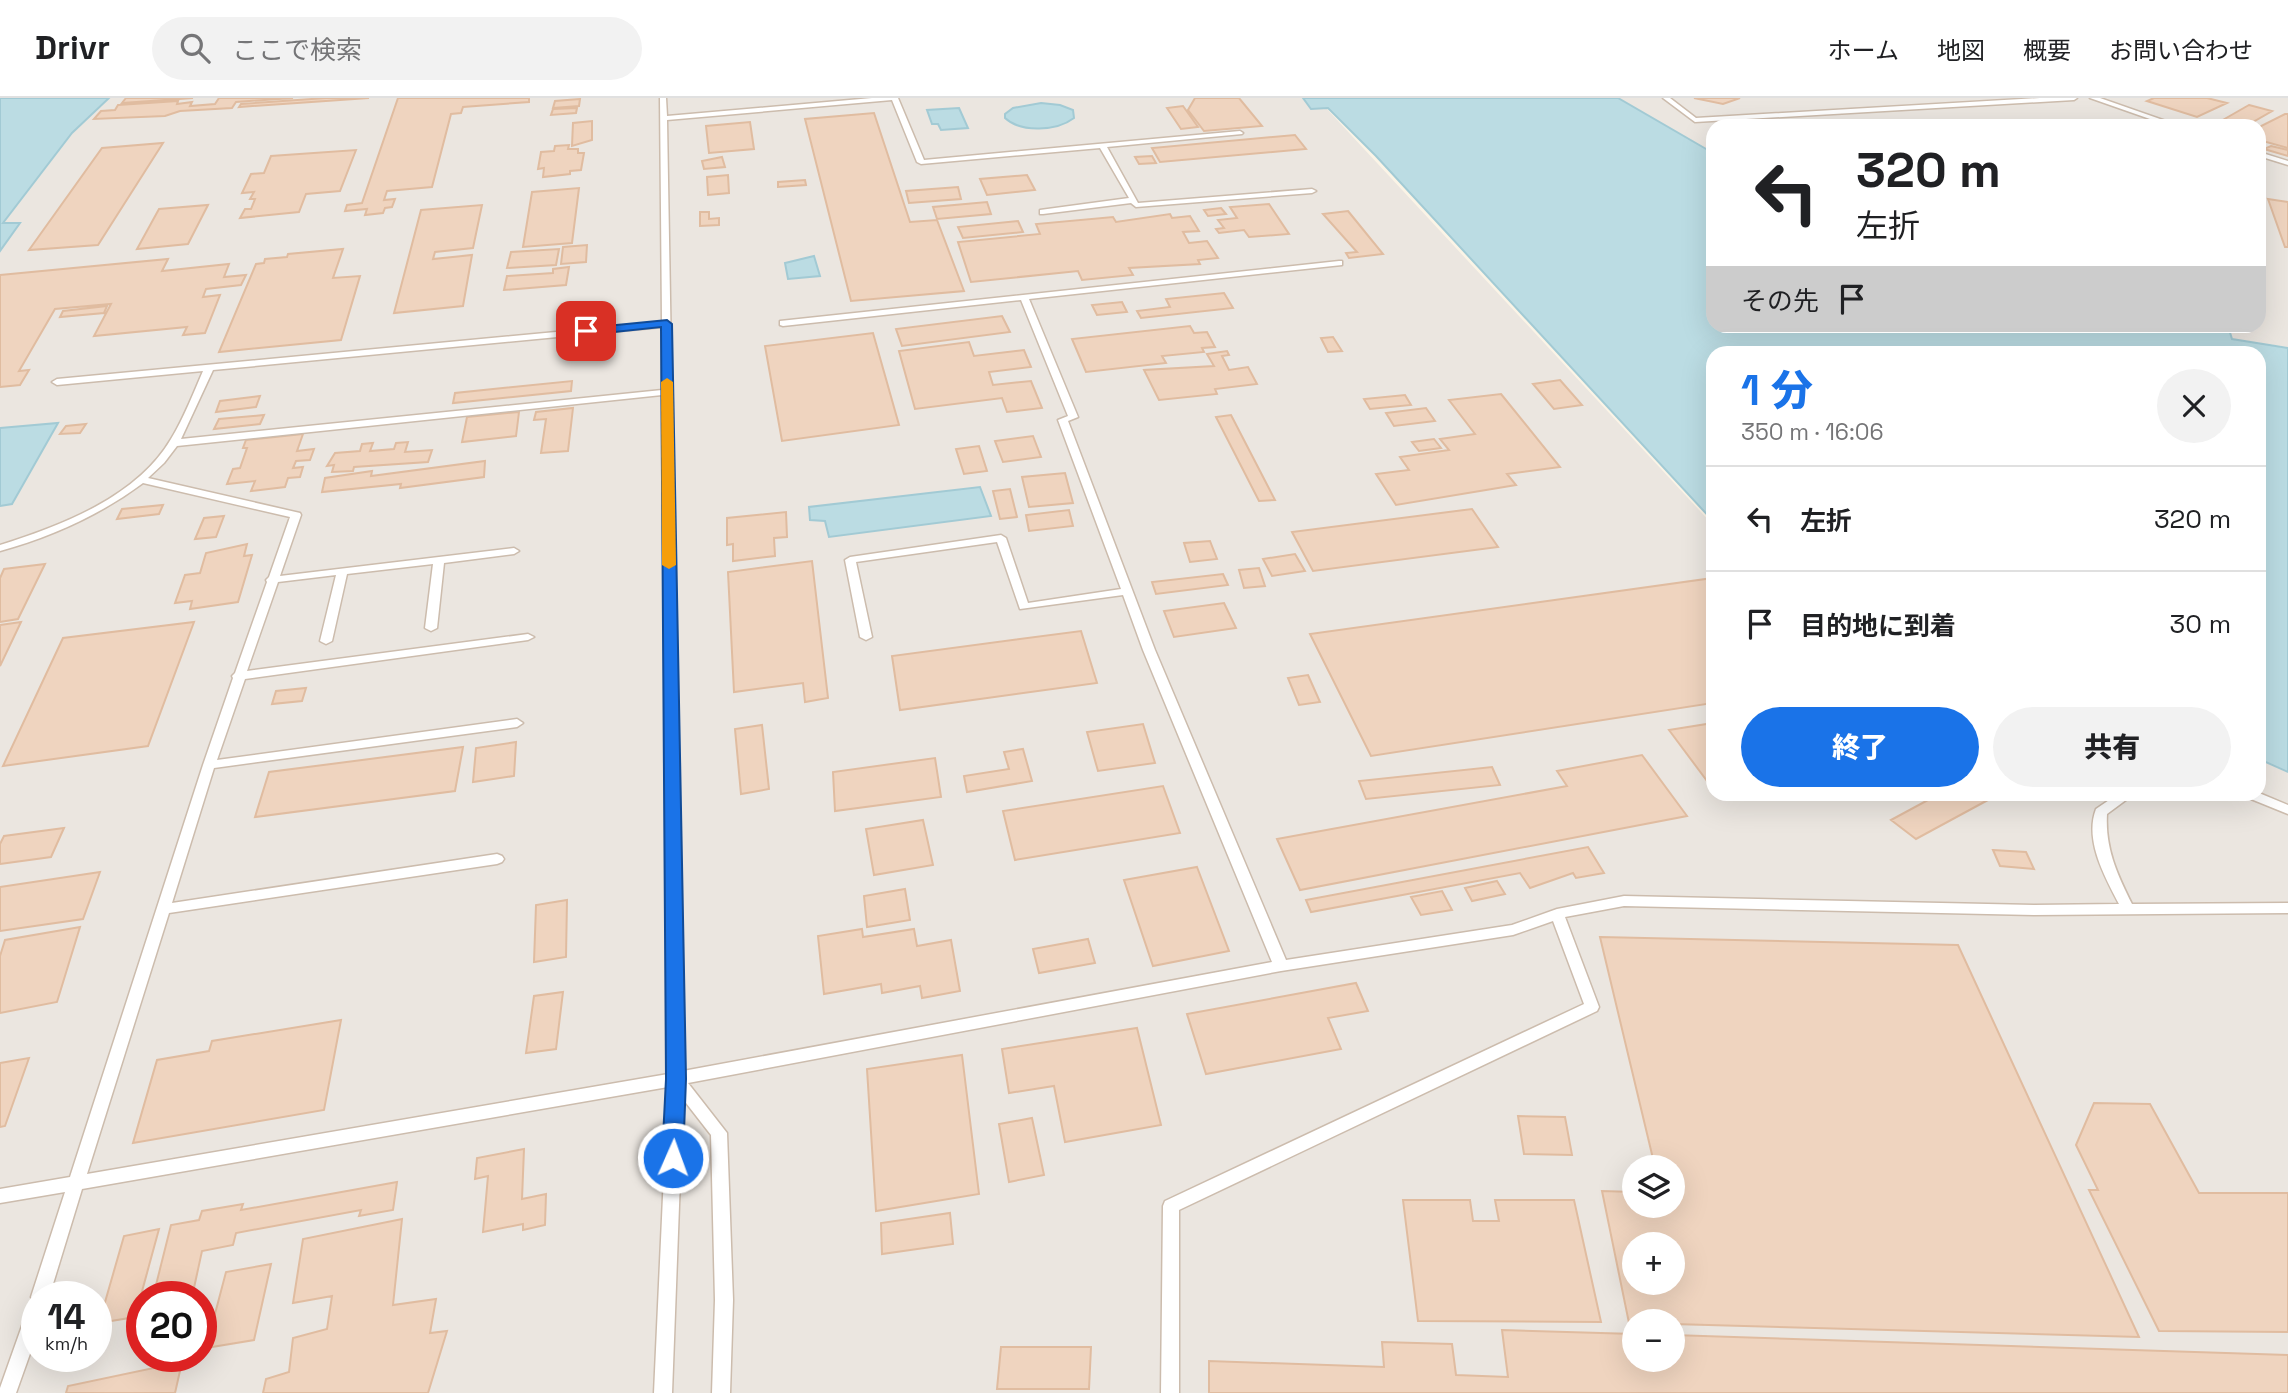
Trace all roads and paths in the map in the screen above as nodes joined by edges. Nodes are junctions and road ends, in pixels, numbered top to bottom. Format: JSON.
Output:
{"nodes":[{"id":1,"x":663,"y":98,"type":"edge"},
{"id":2,"x":1666,"y":98,"type":"edge"},
{"id":3,"x":2074,"y":98,"type":"edge"},
{"id":4,"x":2093,"y":98,"type":"edge"},
{"id":5,"x":895,"y":99,"type":"edge"},
{"id":6,"x":2017,"y":100,"type":"edge"},
{"id":7,"x":663,"y":118,"type":"junction"},
{"id":8,"x":1706,"y":119,"type":"edge"},
{"id":9,"x":1711,"y":119,"type":"edge"},
{"id":10,"x":2156,"y":119,"type":"edge"},
{"id":11,"x":1240,"y":132,"type":"dead end"},
{"id":12,"x":1102,"y":145,"type":"junction"},
{"id":13,"x":2266,"y":156,"type":"edge"},
{"id":14,"x":2288,"y":163,"type":"edge"},
{"id":15,"x":1312,"y":191,"type":"dead end"},
{"id":16,"x":1133,"y":200,"type":"junction"},
{"id":17,"x":1043,"y":212,"type":"dead end"},
{"id":18,"x":1339,"y":263,"type":"dead end"},
{"id":19,"x":1024,"y":298,"type":"junction"},
{"id":20,"x":783,"y":323,"type":"dead end"},
{"id":21,"x":667,"y":324,"type":"junction"},
{"id":22,"x":209,"y":368,"type":"junction"},
{"id":23,"x":57,"y":382,"type":"dead end"},
{"id":24,"x":667,"y":393,"type":"junction"},
{"id":25,"x":174,"y":443,"type":"junction"},
{"id":26,"x":142,"y":480,"type":"junction"},
{"id":27,"x":0,"y":548,"type":"edge"},
{"id":28,"x":514,"y":551,"type":"dead end"},
{"id":29,"x":439,"y":561,"type":"junction"},
{"id":30,"x":342,"y":572,"type":"junction"},
{"id":31,"x":271,"y":580,"type":"junction"},
{"id":32,"x":1127,"y":591,"type":"junction"},
{"id":33,"x":430,"y":628,"type":"dead end"},
{"id":34,"x":528,"y":637,"type":"dead end"},
{"id":35,"x":866,"y":637,"type":"dead end"},
{"id":36,"x":326,"y":641,"type":"dead end"},
{"id":37,"x":239,"y":676,"type":"junction"},
{"id":38,"x":517,"y":723,"type":"dead end"},
{"id":39,"x":209,"y":765,"type":"junction"},
{"id":40,"x":2118,"y":801,"type":"edge"},
{"id":41,"x":2266,"y":801,"type":"edge"},
{"id":42,"x":2288,"y":810,"type":"edge"},
{"id":43,"x":497,"y":859,"type":"dead end"},
{"id":44,"x":2288,"y":908,"type":"edge"},
{"id":45,"x":163,"y":909,"type":"junction"},
{"id":46,"x":2129,"y":909,"type":"junction"},
{"id":47,"x":1557,"y":914,"type":"junction"},
{"id":48,"x":1281,"y":966,"type":"junction"},
{"id":49,"x":676,"y":1079,"type":"junction"},
{"id":50,"x":74,"y":1184,"type":"junction"},
{"id":51,"x":0,"y":1196,"type":"edge"},
{"id":52,"x":45,"y":1281,"type":"edge"},
{"id":53,"x":21,"y":1354,"type":"edge"},
{"id":54,"x":7,"y":1393,"type":"edge"},
{"id":55,"x":663,"y":1393,"type":"edge"},
{"id":56,"x":721,"y":1393,"type":"edge"},
{"id":57,"x":1170,"y":1393,"type":"edge"}],
"edges":[{"from":1,"to":7,"type":"lane"},
{"from":2,"to":8,"type":"lane"},
{"from":3,"to":6,"type":"lane"},
{"from":4,"to":10,"type":"lane"},
{"from":5,"to":7,"type":"lane"},
{"from":5,"to":12,"type":"lane"},
{"from":6,"to":9,"type":"lane"},
{"from":7,"to":21,"type":"lane"},
{"from":11,"to":12,"type":"lane"},
{"from":12,"to":16,"type":"lane"},
{"from":13,"to":14,"type":"lane"},
{"from":15,"to":16,"type":"lane"},
{"from":16,"to":17,"type":"lane"},
{"from":18,"to":19,"type":"lane"},
{"from":19,"to":20,"type":"lane"},
{"from":19,"to":32,"type":"lane"},
{"from":21,"to":22,"type":"lane"},
{"from":21,"to":24,"type":"lane"},
{"from":22,"to":23,"type":"lane"},
{"from":22,"to":25,"type":"lane"},
{"from":24,"to":25,"type":"lane"},
{"from":24,"to":49,"type":"lane"},
{"from":25,"to":26,"type":"lane"},
{"from":26,"to":27,"type":"lane"},
{"from":26,"to":31,"type":"lane"},
{"from":28,"to":29,"type":"lane"},
{"from":29,"to":30,"type":"lane"},
{"from":29,"to":33,"type":"lane"},
{"from":30,"to":31,"type":"lane"},
{"from":30,"to":36,"type":"lane"},
{"from":31,"to":37,"type":"lane"},
{"from":32,"to":35,"type":"lane"},
{"from":32,"to":48,"type":"lane"},
{"from":34,"to":37,"type":"lane"},
{"from":37,"to":39,"type":"lane"},
{"from":38,"to":39,"type":"lane"},
{"from":39,"to":45,"type":"lane"},
{"from":40,"to":46,"type":"lane"},
{"from":41,"to":42,"type":"lane"},
{"from":43,"to":45,"type":"lane"},
{"from":44,"to":46,"type":"lane"},
{"from":45,"to":50,"type":"lane"},
{"from":46,"to":47,"type":"lane"},
{"from":47,"to":48,"type":"lane"},
{"from":47,"to":57,"type":"lane"},
{"from":48,"to":49,"type":"lane"},
{"from":49,"to":50,"type":"lane"},
{"from":49,"to":55,"type":"lane"},
{"from":49,"to":56,"type":"lane"},
{"from":50,"to":51,"type":"lane"},
{"from":50,"to":52,"type":"lane"},
{"from":53,"to":54,"type":"lane"}]}
